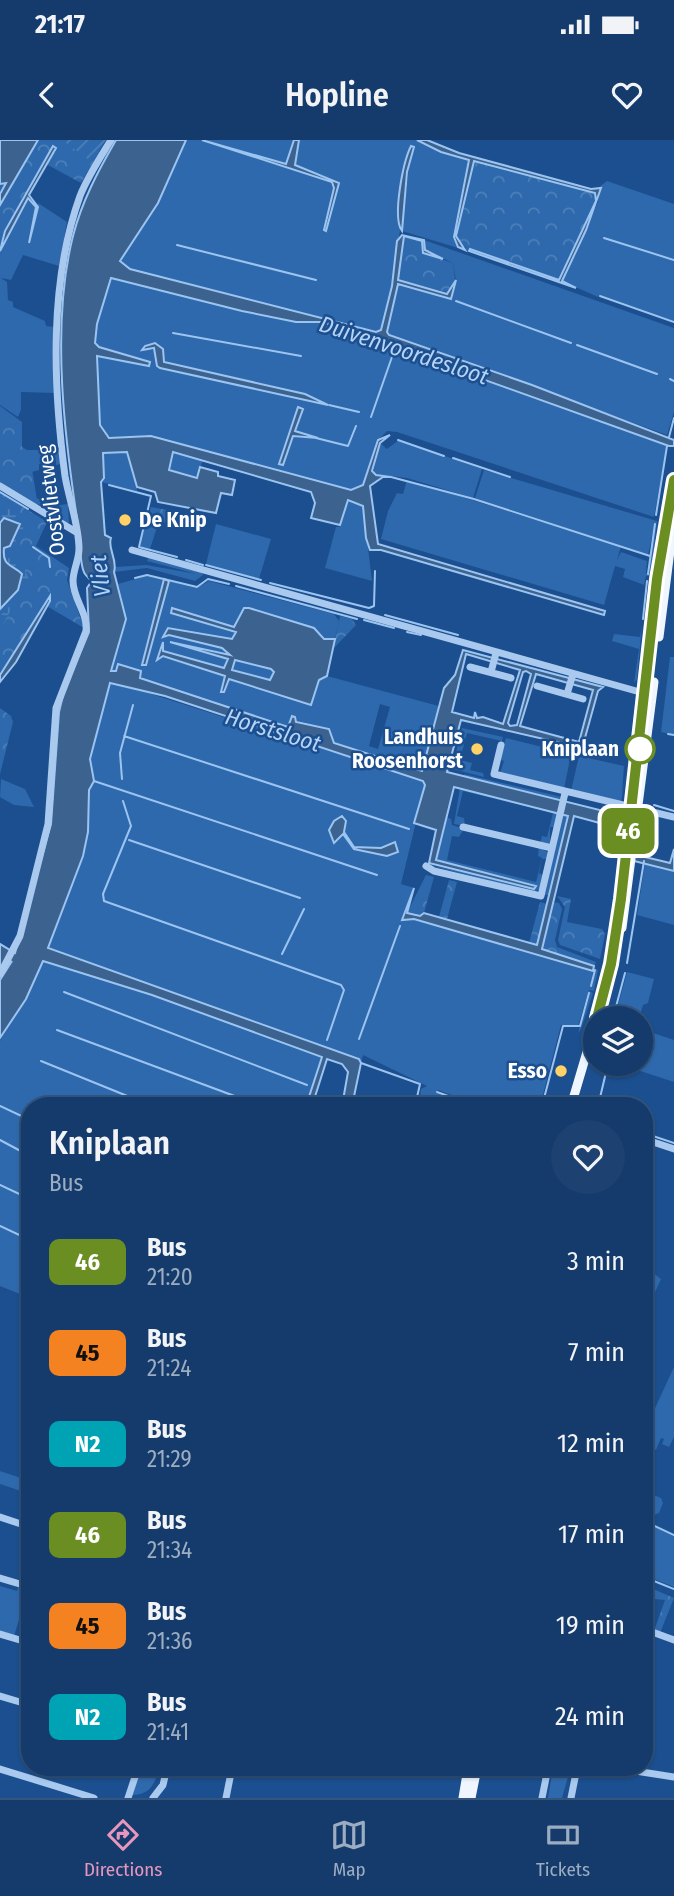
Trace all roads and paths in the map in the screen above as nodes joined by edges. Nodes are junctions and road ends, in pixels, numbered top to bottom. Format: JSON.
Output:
{"nodes":[{"id":1,"x":111,"y":140,"type":"edge"},
{"id":2,"x":674,"y":480,"type":"edge"},
{"id":3,"x":0,"y":486,"type":"edge"},
{"id":4,"x":674,"y":519,"type":"edge"},
{"id":5,"x":76,"y":532,"type":"junction"},
{"id":6,"x":132,"y":550,"type":"dead end"},
{"id":7,"x":494,"y":661,"type":"junction"},
{"id":8,"x":470,"y":667,"type":"dead end"},
{"id":9,"x":511,"y":678,"type":"dead end"},
{"id":10,"x":571,"y":679,"type":"junction"},
{"id":11,"x":537,"y":686,"type":"dead end"},
{"id":12,"x":649,"y":694,"type":"junction"},
{"id":13,"x":570,"y":695,"type":"junction"},
{"id":14,"x":583,"y":699,"type":"dead end"},
{"id":15,"x":570,"y":705,"type":"dead end"},
{"id":16,"x":501,"y":745,"type":"dead end"},
{"id":17,"x":565,"y":796,"type":"junction"},
{"id":18,"x":635,"y":809,"type":"junction"},
{"id":19,"x":674,"y":817,"type":"edge"},
{"id":20,"x":463,"y":827,"type":"dead end"},
{"id":21,"x":552,"y":848,"type":"junction"},
{"id":22,"x":426,"y":866,"type":"dead end"},
{"id":23,"x":0,"y":974,"type":"edge"},
{"id":24,"x":602,"y":1006,"type":"edge"},
{"id":25,"x":583,"y":1069,"type":"edge"},
{"id":26,"x":583,"y":1075,"type":"edge"},
{"id":27,"x":575,"y":1097,"type":"edge"},
{"id":28,"x":576,"y":1097,"type":"edge"},
{"id":29,"x":653,"y":1142,"type":"edge"},
{"id":30,"x":674,"y":1149,"type":"edge"},
{"id":31,"x":0,"y":1517,"type":"edge"},
{"id":32,"x":21,"y":1524,"type":"edge"},
{"id":33,"x":0,"y":1578,"type":"edge"},
{"id":34,"x":21,"y":1584,"type":"edge"},
{"id":35,"x":653,"y":1632,"type":"edge"},
{"id":36,"x":0,"y":1634,"type":"edge"},
{"id":37,"x":21,"y":1640,"type":"edge"},
{"id":38,"x":674,"y":1640,"type":"edge"},
{"id":39,"x":0,"y":1696,"type":"edge"},
{"id":40,"x":21,"y":1702,"type":"edge"},
{"id":41,"x":0,"y":1769,"type":"edge"},
{"id":42,"x":653,"y":1774,"type":"edge"},
{"id":43,"x":21,"y":1775,"type":"edge"},
{"id":44,"x":23,"y":1776,"type":"edge"},
{"id":45,"x":135,"y":1776,"type":"edge"},
{"id":46,"x":165,"y":1776,"type":"edge"},
{"id":47,"x":230,"y":1776,"type":"edge"},
{"id":48,"x":467,"y":1776,"type":"edge"},
{"id":49,"x":475,"y":1776,"type":"edge"},
{"id":50,"x":546,"y":1776,"type":"edge"},
{"id":51,"x":575,"y":1776,"type":"edge"},
{"id":52,"x":674,"y":1777,"type":"edge"},
{"id":53,"x":94,"y":1798,"type":"edge"},
{"id":54,"x":128,"y":1798,"type":"edge"},
{"id":55,"x":153,"y":1798,"type":"edge"},
{"id":56,"x":226,"y":1798,"type":"edge"},
{"id":57,"x":463,"y":1798,"type":"edge"},
{"id":58,"x":471,"y":1798,"type":"edge"},
{"id":59,"x":542,"y":1798,"type":"edge"},
{"id":60,"x":571,"y":1798,"type":"edge"}],
"edges":[{"from":1,"to":5,"type":"street","name":"Oostvlietweg"},
{"from":2,"to":12,"type":"main road"},
{"from":3,"to":5,"type":"street"},
{"from":4,"to":12,"type":"main road"},
{"from":5,"to":23,"type":"street","name":"Oostvlietweg"},
{"from":6,"to":7,"type":"street"},
{"from":7,"to":8,"type":"street"},
{"from":7,"to":9,"type":"street"},
{"from":7,"to":10,"type":"street"},
{"from":10,"to":12,"type":"street"},
{"from":10,"to":13,"type":"street"},
{"from":11,"to":13,"type":"street"},
{"from":12,"to":18,"type":"main road"},
{"from":13,"to":14,"type":"street"},
{"from":13,"to":15,"type":"street"},
{"from":16,"to":17,"type":"street"},
{"from":17,"to":18,"type":"street"},
{"from":17,"to":21,"type":"street"},
{"from":18,"to":19,"type":"street"},
{"from":18,"to":24,"type":"main road"},
{"from":20,"to":21,"type":"street"},
{"from":21,"to":22,"type":"street"},
{"from":25,"to":27,"type":"main road"},
{"from":26,"to":28,"type":"main road"},
{"from":29,"to":30,"type":"street"},
{"from":31,"to":32,"type":"street"},
{"from":33,"to":34,"type":"street"},
{"from":35,"to":38,"type":"street"},
{"from":36,"to":37,"type":"street"},
{"from":39,"to":40,"type":"street"},
{"from":41,"to":43,"type":"street"},
{"from":42,"to":52,"type":"street"},
{"from":44,"to":53,"type":"street"},
{"from":45,"to":54,"type":"street"},
{"from":46,"to":55,"type":"street"},
{"from":47,"to":56,"type":"street"},
{"from":48,"to":57,"type":"main road"},
{"from":49,"to":58,"type":"main road"},
{"from":50,"to":59,"type":"street"},
{"from":51,"to":60,"type":"street"}]}
